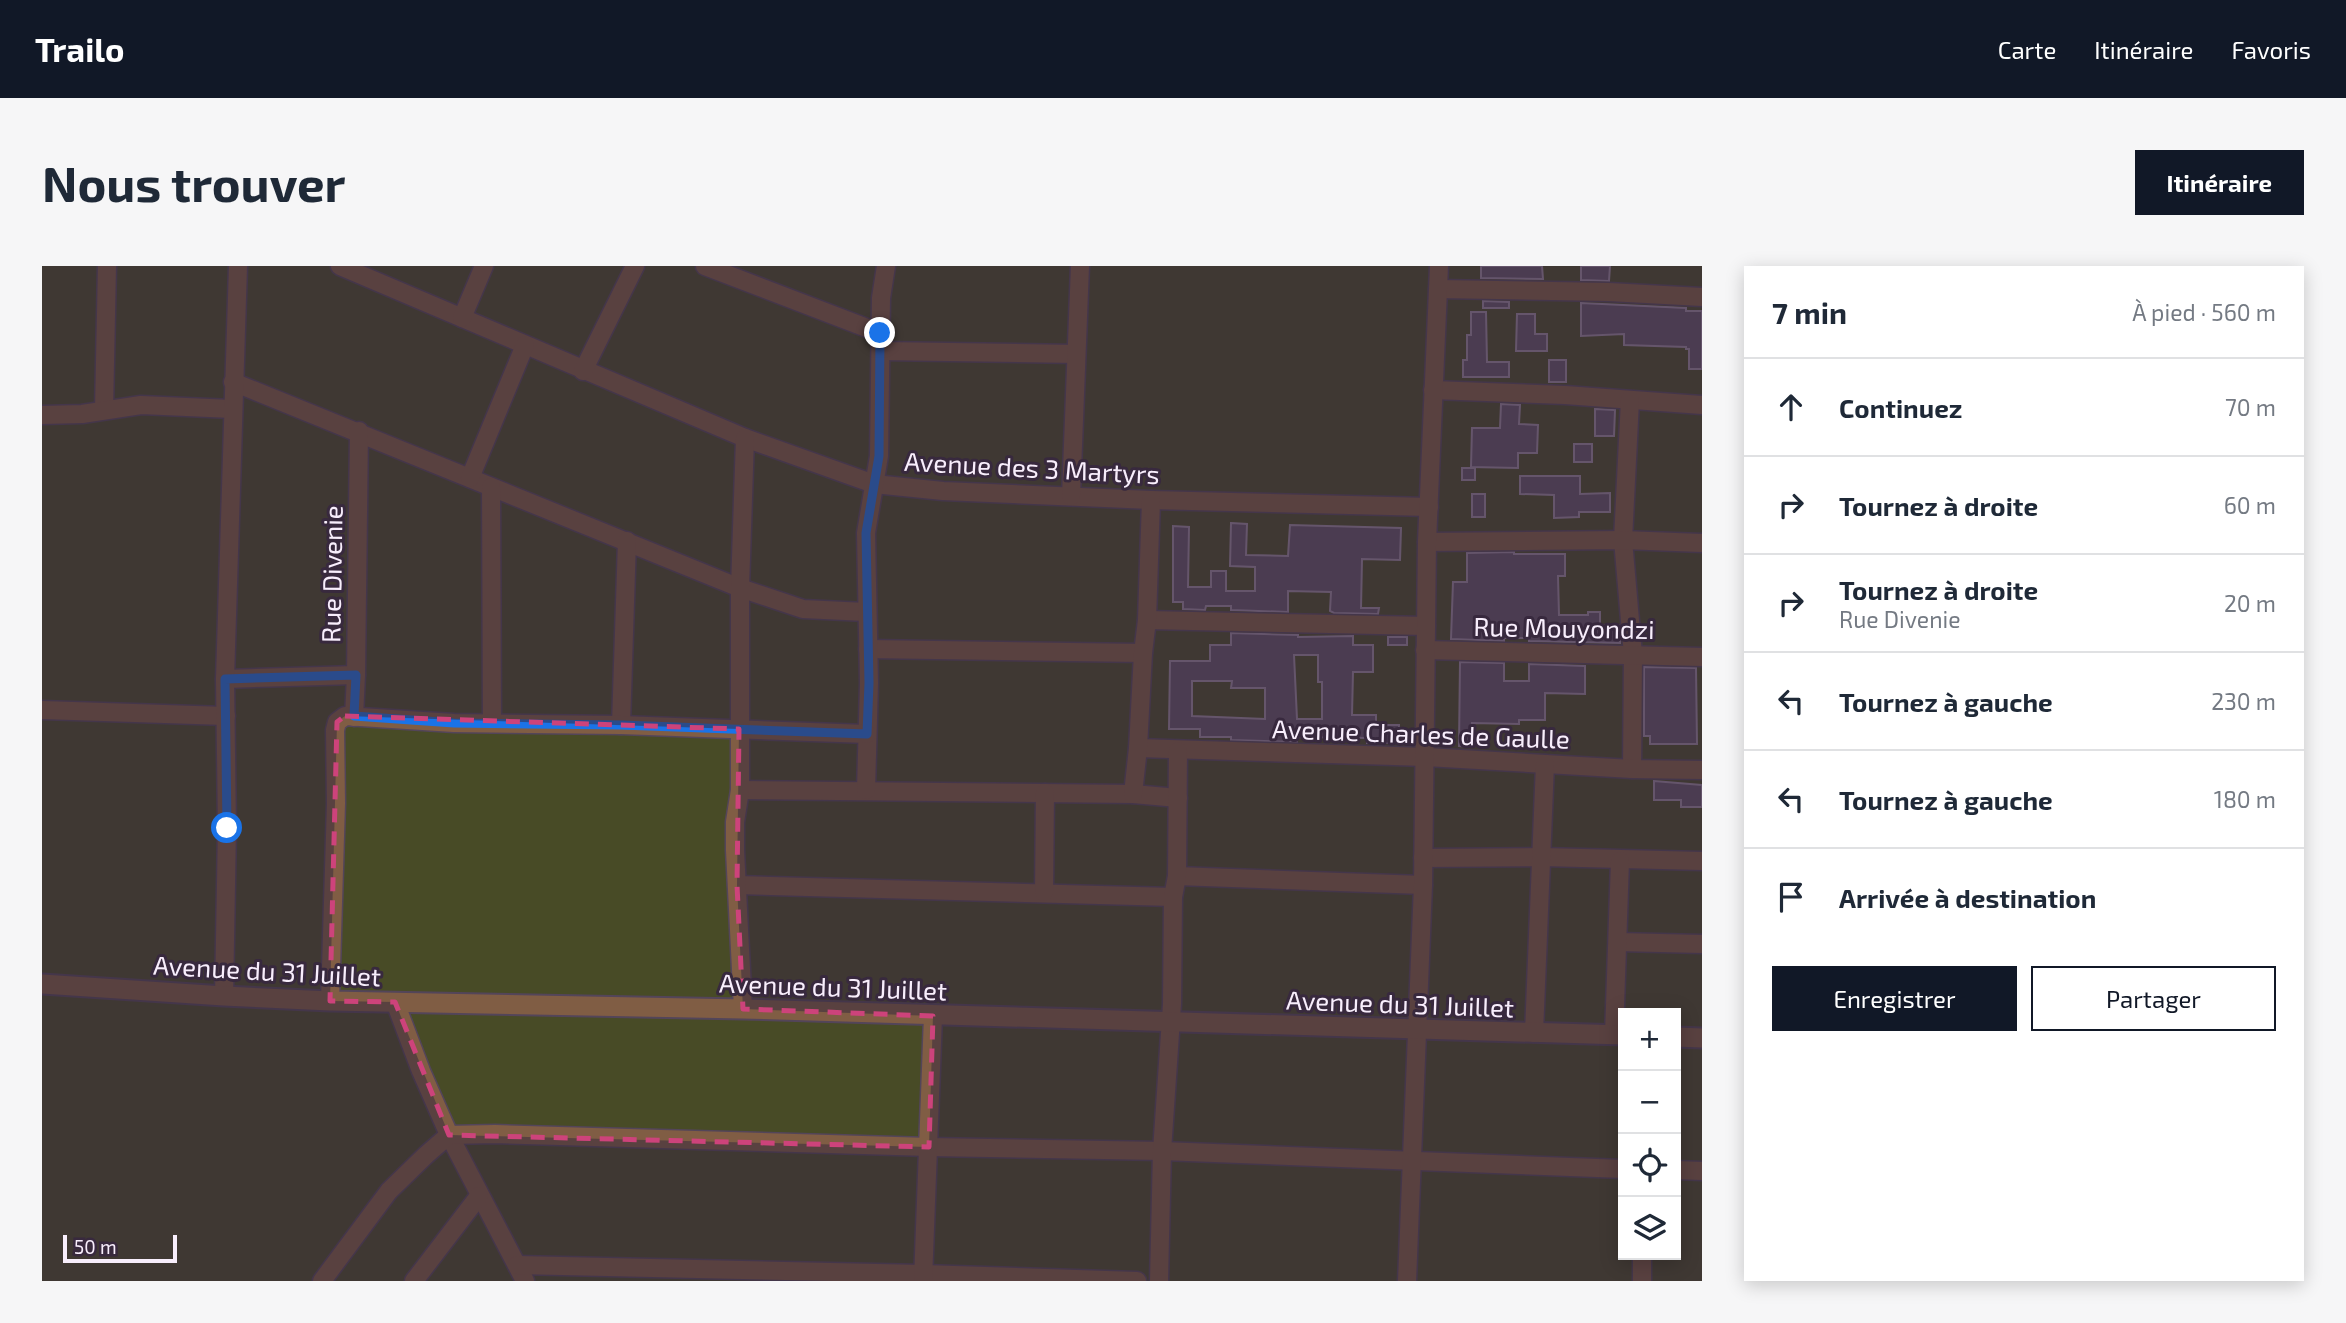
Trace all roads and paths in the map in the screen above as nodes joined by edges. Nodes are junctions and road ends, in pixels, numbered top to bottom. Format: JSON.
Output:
{"nodes":[{"id":1,"x":107,"y":266,"type":"edge"},
{"id":2,"x":238,"y":266,"type":"edge"},
{"id":3,"x":484,"y":266,"type":"edge"},
{"id":4,"x":635,"y":266,"type":"edge"},
{"id":5,"x":705,"y":266,"type":"edge"},
{"id":6,"x":886,"y":266,"type":"edge"},
{"id":7,"x":1080,"y":266,"type":"edge"},
{"id":8,"x":1439,"y":266,"type":"edge"},
{"id":9,"x":345,"y":267,"type":"edge"},
{"id":10,"x":1438,"y":289,"type":"junction"},
{"id":11,"x":1702,"y":297,"type":"edge"},
{"id":12,"x":461,"y":318,"type":"junction"},
{"id":13,"x":880,"y":333,"type":"junction"},
{"id":14,"x":525,"y":345,"type":"junction"},
{"id":15,"x":881,"y":351,"type":"junction"},
{"id":16,"x":1076,"y":354,"type":"junction"},
{"id":17,"x":583,"y":371,"type":"junction"},
{"id":18,"x":233,"y":382,"type":"junction"},
{"id":19,"x":1433,"y":390,"type":"junction"},
{"id":20,"x":1630,"y":400,"type":"junction"},
{"id":21,"x":1702,"y":405,"type":"edge"},
{"id":22,"x":232,"y":409,"type":"junction"},
{"id":23,"x":104,"y":410,"type":"junction"},
{"id":24,"x":42,"y":415,"type":"edge"},
{"id":25,"x":359,"y":431,"type":"junction"},
{"id":26,"x":745,"y":438,"type":"junction"},
{"id":27,"x":470,"y":478,"type":"junction"},
{"id":28,"x":874,"y":484,"type":"junction"},
{"id":29,"x":491,"y":486,"type":"junction"},
{"id":30,"x":1071,"y":496,"type":"junction"},
{"id":31,"x":1151,"y":500,"type":"junction"},
{"id":32,"x":1429,"y":507,"type":"junction"},
{"id":33,"x":1623,"y":540,"type":"junction"},
{"id":34,"x":627,"y":541,"type":"junction"},
{"id":35,"x":1427,"y":542,"type":"junction"},
{"id":36,"x":1702,"y":543,"type":"edge"},
{"id":37,"x":740,"y":588,"type":"junction"},
{"id":38,"x":866,"y":612,"type":"junction"},
{"id":39,"x":1147,"y":621,"type":"junction"},
{"id":40,"x":1426,"y":626,"type":"junction"},
{"id":41,"x":868,"y":649,"type":"junction"},
{"id":42,"x":1425,"y":650,"type":"junction"},
{"id":43,"x":1143,"y":653,"type":"junction"},
{"id":44,"x":1633,"y":654,"type":"junction"},
{"id":45,"x":1702,"y":657,"type":"edge"},
{"id":46,"x":356,"y":675,"type":"junction"},
{"id":47,"x":225,"y":679,"type":"junction"},
{"id":48,"x":42,"y":710,"type":"edge"},
{"id":49,"x":226,"y":716,"type":"junction"},
{"id":50,"x":354,"y":716,"type":"junction"},
{"id":51,"x":492,"y":722,"type":"junction"},
{"id":52,"x":621,"y":725,"type":"junction"},
{"id":53,"x":739,"y":729,"type":"junction"},
{"id":54,"x":867,"y":734,"type":"junction"},
{"id":55,"x":1138,"y":748,"type":"junction"},
{"id":56,"x":1178,"y":751,"type":"junction"},
{"id":57,"x":1426,"y":757,"type":"junction"},
{"id":58,"x":1545,"y":764,"type":"junction"},
{"id":59,"x":1632,"y":769,"type":"junction"},
{"id":60,"x":1702,"y":770,"type":"edge"},
{"id":61,"x":740,"y":790,"type":"junction"},
{"id":62,"x":866,"y":790,"type":"junction"},
{"id":63,"x":1045,"y":793,"type":"junction"},
{"id":64,"x":1133,"y":794,"type":"junction"},
{"id":65,"x":1178,"y":797,"type":"junction"},
{"id":66,"x":1423,"y":858,"type":"junction"},
{"id":67,"x":1542,"y":858,"type":"junction"},
{"id":68,"x":1620,"y":861,"type":"junction"},
{"id":69,"x":1702,"y":861,"type":"edge"},
{"id":70,"x":1177,"y":876,"type":"junction"},
{"id":71,"x":737,"y":884,"type":"junction"},
{"id":72,"x":1423,"y":885,"type":"junction"},
{"id":73,"x":1044,"y":892,"type":"junction"},
{"id":74,"x":1172,"y":897,"type":"junction"},
{"id":75,"x":1618,"y":942,"type":"junction"},
{"id":76,"x":1702,"y":944,"type":"edge"},
{"id":77,"x":42,"y":984,"type":"edge"},
{"id":78,"x":224,"y":996,"type":"junction"},
{"id":79,"x":330,"y":1001,"type":"junction"},
{"id":80,"x":395,"y":1002,"type":"junction"},
{"id":81,"x":1619,"y":1008,"type":"edge"},
{"id":82,"x":743,"y":1009,"type":"junction"},
{"id":83,"x":933,"y":1016,"type":"junction"},
{"id":84,"x":1170,"y":1023,"type":"junction"},
{"id":85,"x":1416,"y":1029,"type":"junction"},
{"id":86,"x":1534,"y":1033,"type":"junction"},
{"id":87,"x":1618,"y":1035,"type":"edge"},
{"id":88,"x":1681,"y":1037,"type":"edge"},
{"id":89,"x":1702,"y":1038,"type":"edge"},
{"id":90,"x":449,"y":1135,"type":"junction"},
{"id":91,"x":929,"y":1147,"type":"junction"},
{"id":92,"x":1163,"y":1151,"type":"junction"},
{"id":93,"x":1412,"y":1162,"type":"junction"},
{"id":94,"x":1618,"y":1169,"type":"edge"},
{"id":95,"x":1681,"y":1170,"type":"edge"},
{"id":96,"x":1702,"y":1171,"type":"edge"},
{"id":97,"x":479,"y":1196,"type":"junction"},
{"id":98,"x":1642,"y":1260,"type":"edge"},
{"id":99,"x":521,"y":1273,"type":"edge"},
{"id":100,"x":923,"y":1277,"type":"edge"},
{"id":101,"x":322,"y":1281,"type":"edge"},
{"id":102,"x":414,"y":1281,"type":"edge"},
{"id":103,"x":1138,"y":1281,"type":"edge"},
{"id":104,"x":1160,"y":1281,"type":"edge"},
{"id":105,"x":1407,"y":1281,"type":"edge"},
{"id":106,"x":1642,"y":1281,"type":"edge"}],
"edges":[{"from":1,"to":23,"type":"street"},
{"from":2,"to":18,"type":"street"},
{"from":3,"to":12,"type":"street"},
{"from":4,"to":17,"type":"street"},
{"from":5,"to":13,"type":"street"},
{"from":6,"to":13,"type":"street"},
{"from":7,"to":16,"type":"street"},
{"from":8,"to":10,"type":"street"},
{"from":9,"to":12,"type":"street","name":"Avenue des 3 Martyrs"},
{"from":10,"to":11,"type":"street"},
{"from":10,"to":19,"type":"street"},
{"from":12,"to":14,"type":"street","name":"Avenue des 3 Martyrs"},
{"from":13,"to":15,"type":"street"},
{"from":14,"to":17,"type":"street","name":"Avenue des 3 Martyrs"},
{"from":14,"to":27,"type":"street"},
{"from":15,"to":16,"type":"street"},
{"from":15,"to":28,"type":"street"},
{"from":16,"to":30,"type":"street"},
{"from":17,"to":26,"type":"street","name":"Avenue des 3 Martyrs"},
{"from":18,"to":22,"type":"street"},
{"from":18,"to":25,"type":"street"},
{"from":19,"to":20,"type":"street"},
{"from":19,"to":32,"type":"street"},
{"from":20,"to":21,"type":"street"},
{"from":20,"to":33,"type":"street"},
{"from":22,"to":23,"type":"street"},
{"from":22,"to":47,"type":"street"},
{"from":23,"to":24,"type":"street"},
{"from":25,"to":27,"type":"street"},
{"from":25,"to":46,"type":"street","name":"Rue Divenie"},
{"from":26,"to":28,"type":"street","name":"Avenue des 3 Martyrs"},
{"from":26,"to":37,"type":"street"},
{"from":27,"to":29,"type":"street"},
{"from":28,"to":30,"type":"street","name":"Avenue des 3 Martyrs"},
{"from":28,"to":38,"type":"street"},
{"from":29,"to":34,"type":"street"},
{"from":29,"to":51,"type":"street"},
{"from":30,"to":31,"type":"street","name":"Avenue des 3 Martyrs"},
{"from":31,"to":32,"type":"street","name":"Avenue des 3 Martyrs"},
{"from":31,"to":39,"type":"street"},
{"from":32,"to":35,"type":"street"},
{"from":33,"to":35,"type":"street"},
{"from":33,"to":36,"type":"street"},
{"from":33,"to":44,"type":"street"},
{"from":34,"to":37,"type":"street"},
{"from":34,"to":52,"type":"street"},
{"from":35,"to":40,"type":"street"},
{"from":37,"to":38,"type":"street"},
{"from":37,"to":53,"type":"street"},
{"from":38,"to":41,"type":"street"},
{"from":39,"to":40,"type":"street"},
{"from":39,"to":43,"type":"street"},
{"from":40,"to":42,"type":"street"},
{"from":41,"to":43,"type":"street"},
{"from":41,"to":54,"type":"street"},
{"from":42,"to":44,"type":"street","name":"Rue Mouyondzi"},
{"from":42,"to":57,"type":"street"},
{"from":43,"to":55,"type":"street"},
{"from":44,"to":45,"type":"street","name":"Rue Mouyondzi"},
{"from":44,"to":59,"type":"street"},
{"from":46,"to":47,"type":"street"},
{"from":46,"to":50,"type":"street","name":"Rue Divenie"},
{"from":47,"to":49,"type":"street"},
{"from":48,"to":49,"type":"street"},
{"from":49,"to":78,"type":"street"},
{"from":50,"to":51,"type":"street"},
{"from":50,"to":79,"type":"street"},
{"from":51,"to":52,"type":"street"},
{"from":52,"to":53,"type":"street"},
{"from":53,"to":54,"type":"street"},
{"from":53,"to":61,"type":"street"},
{"from":54,"to":62,"type":"street"},
{"from":55,"to":56,"type":"street","name":"Avenue Charles de Gaulle"},
{"from":55,"to":64,"type":"street"},
{"from":56,"to":57,"type":"street","name":"Avenue Charles de Gaulle"},
{"from":56,"to":65,"type":"street"},
{"from":57,"to":58,"type":"street","name":"Avenue Charles de Gaulle"},
{"from":57,"to":66,"type":"street"},
{"from":58,"to":59,"type":"street","name":"Avenue Charles de Gaulle"},
{"from":58,"to":67,"type":"street"},
{"from":59,"to":60,"type":"street","name":"Avenue Charles de Gaulle"},
{"from":61,"to":62,"type":"street"},
{"from":61,"to":71,"type":"street"},
{"from":62,"to":63,"type":"street"},
{"from":63,"to":64,"type":"street"},
{"from":63,"to":73,"type":"street"},
{"from":64,"to":65,"type":"street"},
{"from":65,"to":70,"type":"street"},
{"from":66,"to":67,"type":"street"},
{"from":66,"to":72,"type":"street"},
{"from":67,"to":68,"type":"street"},
{"from":67,"to":86,"type":"street"},
{"from":68,"to":69,"type":"street"},
{"from":68,"to":75,"type":"street"},
{"from":70,"to":72,"type":"street"},
{"from":70,"to":74,"type":"street"},
{"from":71,"to":73,"type":"street"},
{"from":71,"to":82,"type":"street"},
{"from":72,"to":85,"type":"street"},
{"from":73,"to":74,"type":"street"},
{"from":74,"to":84,"type":"street"},
{"from":75,"to":76,"type":"street"},
{"from":75,"to":81,"type":"street"},
{"from":77,"to":78,"type":"street","name":"Avenue du 31 Juillet"},
{"from":78,"to":79,"type":"street","name":"Avenue du 31 Juillet"},
{"from":79,"to":80,"type":"street","name":"Avenue du 31 Juillet"},
{"from":80,"to":82,"type":"street","name":"Avenue du 31 Juillet"},
{"from":80,"to":90,"type":"street"},
{"from":82,"to":83,"type":"street","name":"Avenue du 31 Juillet"},
{"from":83,"to":84,"type":"street","name":"Avenue du 31 Juillet"},
{"from":83,"to":91,"type":"street"},
{"from":84,"to":85,"type":"street","name":"Avenue du 31 Juillet"},
{"from":84,"to":92,"type":"street"},
{"from":85,"to":86,"type":"street","name":"Avenue du 31 Juillet"},
{"from":85,"to":93,"type":"street"},
{"from":86,"to":87,"type":"street","name":"Avenue du 31 Juillet"},
{"from":88,"to":89,"type":"street"},
{"from":90,"to":91,"type":"street"},
{"from":90,"to":97,"type":"street"},
{"from":90,"to":101,"type":"street"},
{"from":91,"to":92,"type":"street"},
{"from":91,"to":100,"type":"street"},
{"from":92,"to":93,"type":"street"},
{"from":92,"to":104,"type":"street"},
{"from":93,"to":94,"type":"street"},
{"from":93,"to":105,"type":"street"},
{"from":95,"to":96,"type":"street"},
{"from":97,"to":99,"type":"street"},
{"from":97,"to":102,"type":"street"},
{"from":98,"to":106,"type":"street"},
{"from":99,"to":100,"type":"street"},
{"from":100,"to":103,"type":"street"}]}
